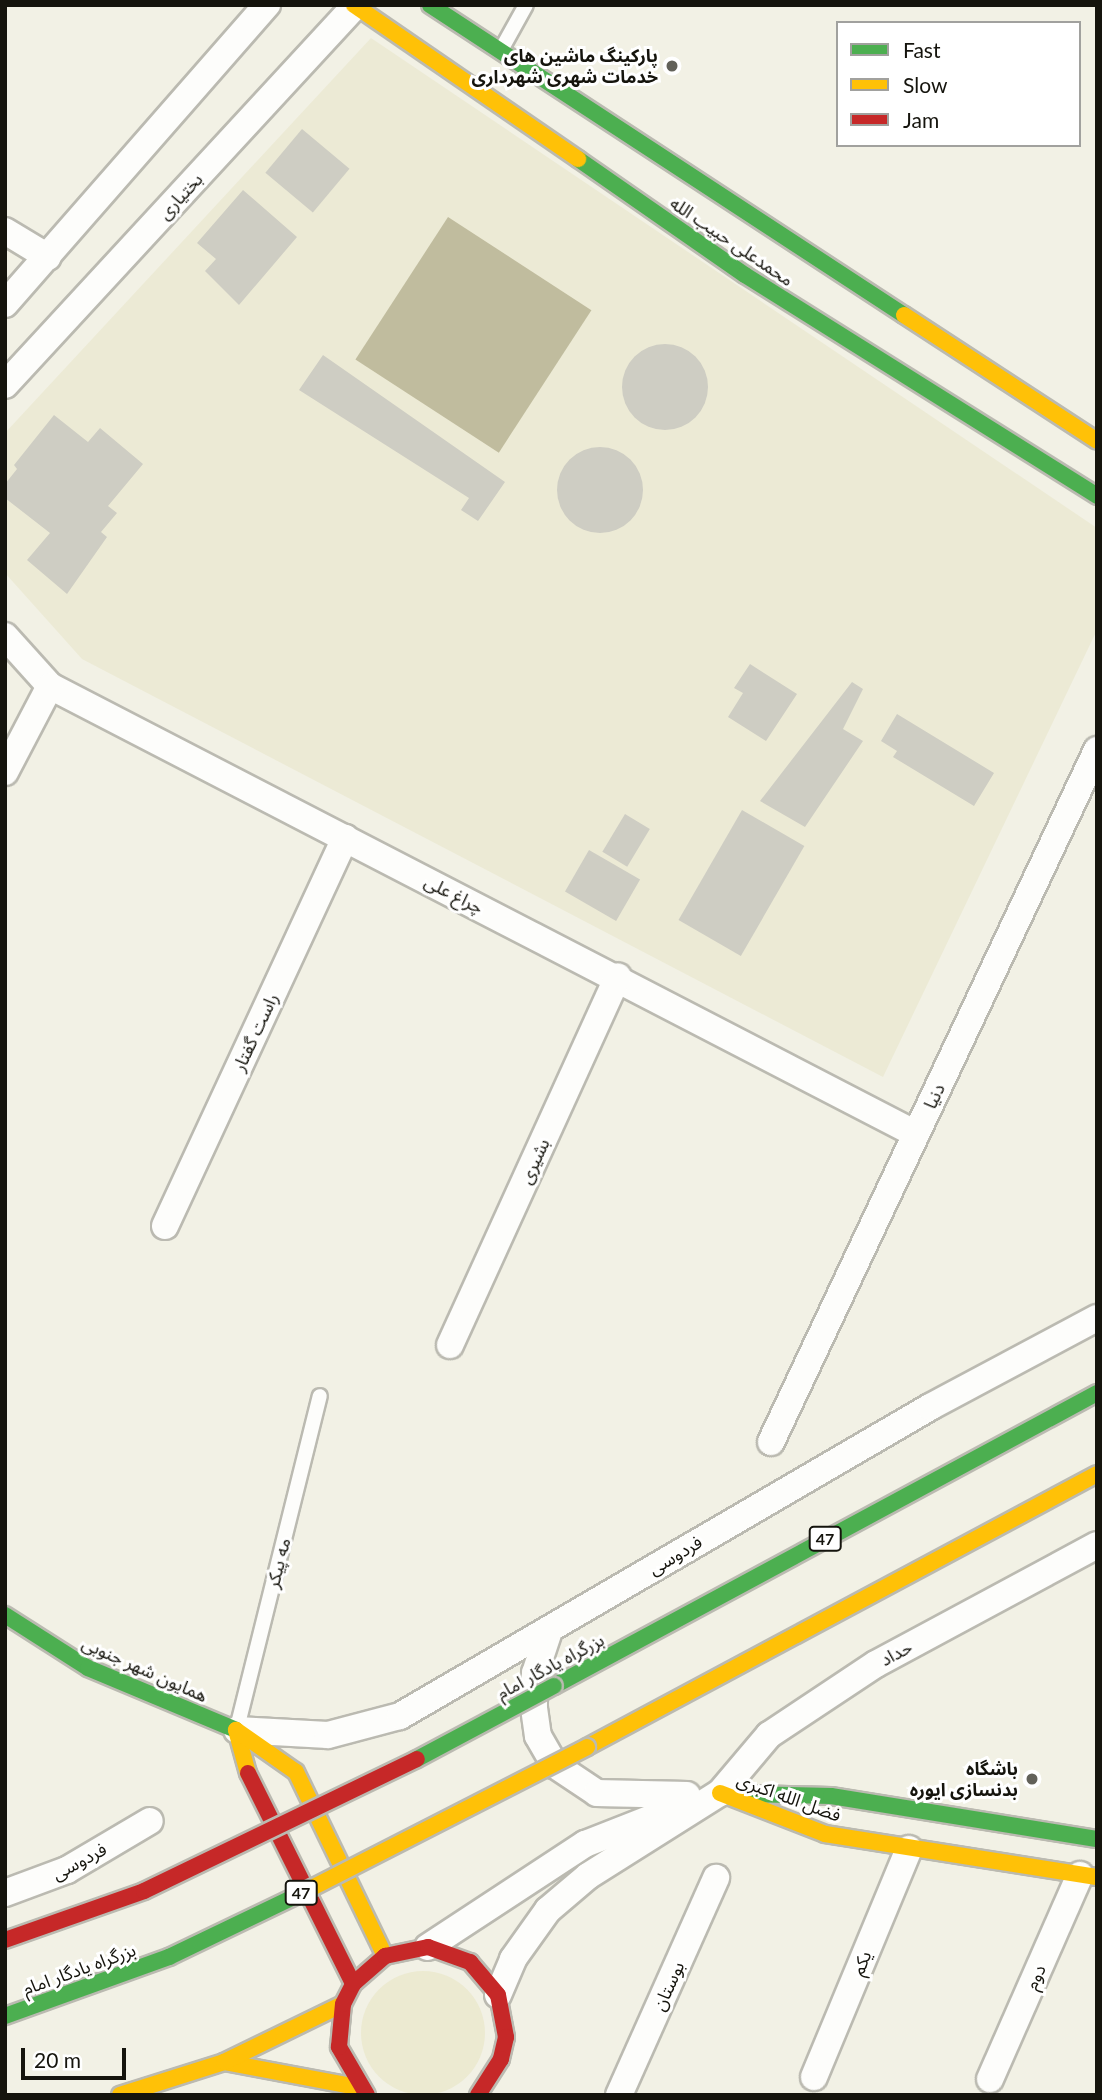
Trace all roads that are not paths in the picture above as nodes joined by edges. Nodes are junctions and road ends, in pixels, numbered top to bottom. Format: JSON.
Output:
{"nodes":[{"id":1,"x":267,"y":5,"type":"edge"},
{"id":2,"x":430,"y":5,"type":"edge"},
{"id":3,"x":526,"y":5,"type":"edge"},
{"id":4,"x":355,"y":6,"type":"edge"},
{"id":5,"x":500,"y":51,"type":"junction"},
{"id":6,"x":775,"y":226,"type":"junction"},
{"id":7,"x":5,"y":231,"type":"edge"},
{"id":8,"x":48,"y":257,"type":"junction"},
{"id":9,"x":786,"y":258,"type":"dead end"},
{"id":10,"x":745,"y":275,"type":"junction"},
{"id":11,"x":778,"y":277,"type":"dead end"},
{"id":12,"x":5,"y":304,"type":"edge"},
{"id":13,"x":866,"y":307,"type":"dead end"},
{"id":14,"x":908,"y":316,"type":"junction"},
{"id":15,"x":859,"y":324,"type":"dead end"},
{"id":16,"x":887,"y":365,"type":"junction"},
{"id":17,"x":5,"y":385,"type":"edge"},
{"id":18,"x":1097,"y":441,"type":"edge"},
{"id":19,"x":1097,"y":496,"type":"edge"},
{"id":20,"x":5,"y":636,"type":"edge"},
{"id":21,"x":50,"y":687,"type":"junction"},
{"id":22,"x":1097,"y":750,"type":"edge"},
{"id":23,"x":5,"y":772,"type":"edge"},
{"id":24,"x":345,"y":838,"type":"junction"},
{"id":25,"x":618,"y":977,"type":"junction"},
{"id":26,"x":916,"y":1134,"type":"junction"},
{"id":27,"x":164,"y":1226,"type":"dead end"},
{"id":28,"x":1097,"y":1318,"type":"edge"},
{"id":29,"x":450,"y":1345,"type":"dead end"},
{"id":30,"x":1097,"y":1393,"type":"edge"},
{"id":31,"x":320,"y":1396,"type":"dead end"},
{"id":32,"x":771,"y":1442,"type":"dead end"},
{"id":33,"x":1097,"y":1474,"type":"edge"},
{"id":34,"x":1097,"y":1545,"type":"edge"},
{"id":35,"x":5,"y":1615,"type":"edge"},
{"id":36,"x":548,"y":1631,"type":"junction"},
{"id":37,"x":236,"y":1730,"type":"junction"},
{"id":38,"x":720,"y":1793,"type":"junction"},
{"id":39,"x":150,"y":1821,"type":"dead end"},
{"id":40,"x":1097,"y":1839,"type":"edge"},
{"id":41,"x":909,"y":1849,"type":"junction"},
{"id":42,"x":1088,"y":1876,"type":"edge"},
{"id":43,"x":716,"y":1878,"type":"dead end"},
{"id":44,"x":5,"y":1893,"type":"edge"},
{"id":45,"x":5,"y":1940,"type":"edge"},
{"id":46,"x":428,"y":1948,"type":"junction"},
{"id":47,"x":385,"y":1956,"type":"junction"},
{"id":48,"x":353,"y":1984,"type":"junction"},
{"id":49,"x":498,"y":1995,"type":"junction"},
{"id":50,"x":343,"y":2004,"type":"junction"},
{"id":51,"x":5,"y":2017,"type":"edge"},
{"id":52,"x":224,"y":2062,"type":"junction"},
{"id":53,"x":814,"y":2077,"type":"dead end"},
{"id":54,"x":990,"y":2080,"type":"dead end"},
{"id":55,"x":363,"y":2091,"type":"edge"},
{"id":56,"x":120,"y":2095,"type":"edge"},
{"id":57,"x":478,"y":2095,"type":"edge"},
{"id":58,"x":619,"y":2095,"type":"edge"}],
"edges":[{"from":1,"to":8,"type":"street"},
{"from":2,"to":5,"type":"main road","name":"محمدعلی حبیب الله"},
{"from":3,"to":5,"type":"lane"},
{"from":4,"to":10,"type":"main road","name":"محمدعلی حبیب الله"},
{"from":4,"to":17,"type":"street","name":"بختیاری"},
{"from":5,"to":6,"type":"main road","name":"محمدعلی حبیب الله"},
{"from":6,"to":9,"type":"main road"},
{"from":6,"to":14,"type":"main road","name":"محمدعلی حبیب الله"},
{"from":7,"to":8,"type":"street"},
{"from":8,"to":12,"type":"street"},
{"from":10,"to":11,"type":"main road"},
{"from":10,"to":16,"type":"main road","name":"محمدعلی حبیب الله"},
{"from":13,"to":14,"type":"main road"},
{"from":14,"to":18,"type":"main road","name":"محمدعلی حبیب الله"},
{"from":15,"to":16,"type":"main road"},
{"from":16,"to":19,"type":"main road","name":"محمدعلی حبیب الله"},
{"from":20,"to":21,"type":"street","name":"چراغ‌ علی"},
{"from":21,"to":23,"type":"street"},
{"from":21,"to":24,"type":"street","name":"چراغ‌ علی"},
{"from":22,"to":26,"type":"street","name":"دنیا"},
{"from":24,"to":25,"type":"street","name":"چراغ‌ علی"},
{"from":24,"to":27,"type":"street","name":"راست گفتار"},
{"from":25,"to":26,"type":"street","name":"چراغ‌ علی"},
{"from":25,"to":29,"type":"street","name":"بشیری"},
{"from":26,"to":32,"type":"street","name":"دنیا"},
{"from":28,"to":36,"type":"street","name":"فردوسی"},
{"from":30,"to":45,"type":"main road","name":"بزرگراه یادگار امام","number":"47","bridge":true},
{"from":31,"to":37,"type":"lane","name":"مه‌ پیکر"},
{"from":33,"to":51,"type":"main road","name":"بزرگراه یادگار امام","number":"47","bridge":true},
{"from":34,"to":38,"type":"street","name":"حداد"},
{"from":35,"to":37,"type":"main road","name":"همایون‌ شهر جنوبی"},
{"from":36,"to":37,"type":"street","name":"فردوسی"},
{"from":36,"to":38,"type":"street"},
{"from":37,"to":47,"type":"main road","name":"همایون‌ شهر جنوبی"},
{"from":37,"to":48,"type":"main road"},
{"from":38,"to":40,"type":"main road","name":"فضل الله اکبری"},
{"from":38,"to":41,"type":"main road","name":"فضل الله اکبری"},
{"from":38,"to":46,"type":"street"},
{"from":38,"to":49,"type":"street"},
{"from":39,"to":44,"type":"street","name":"فردوسی"},
{"from":41,"to":42,"type":"main road","name":"فضل الله اکبری"},
{"from":41,"to":53,"type":"street","name":"یکم"},
{"from":42,"to":54,"type":"street","name":"دوم"},
{"from":43,"to":58,"type":"street","name":"بوستان"},
{"from":46,"to":47,"type":"main road"},
{"from":46,"to":49,"type":"main road"},
{"from":47,"to":48,"type":"main road"},
{"from":48,"to":50,"type":"main road"},
{"from":49,"to":57,"type":"main road"},
{"from":50,"to":52,"type":"main road"},
{"from":50,"to":55,"type":"main road"},
{"from":52,"to":55,"type":"main road"},
{"from":52,"to":56,"type":"main road"}]}
